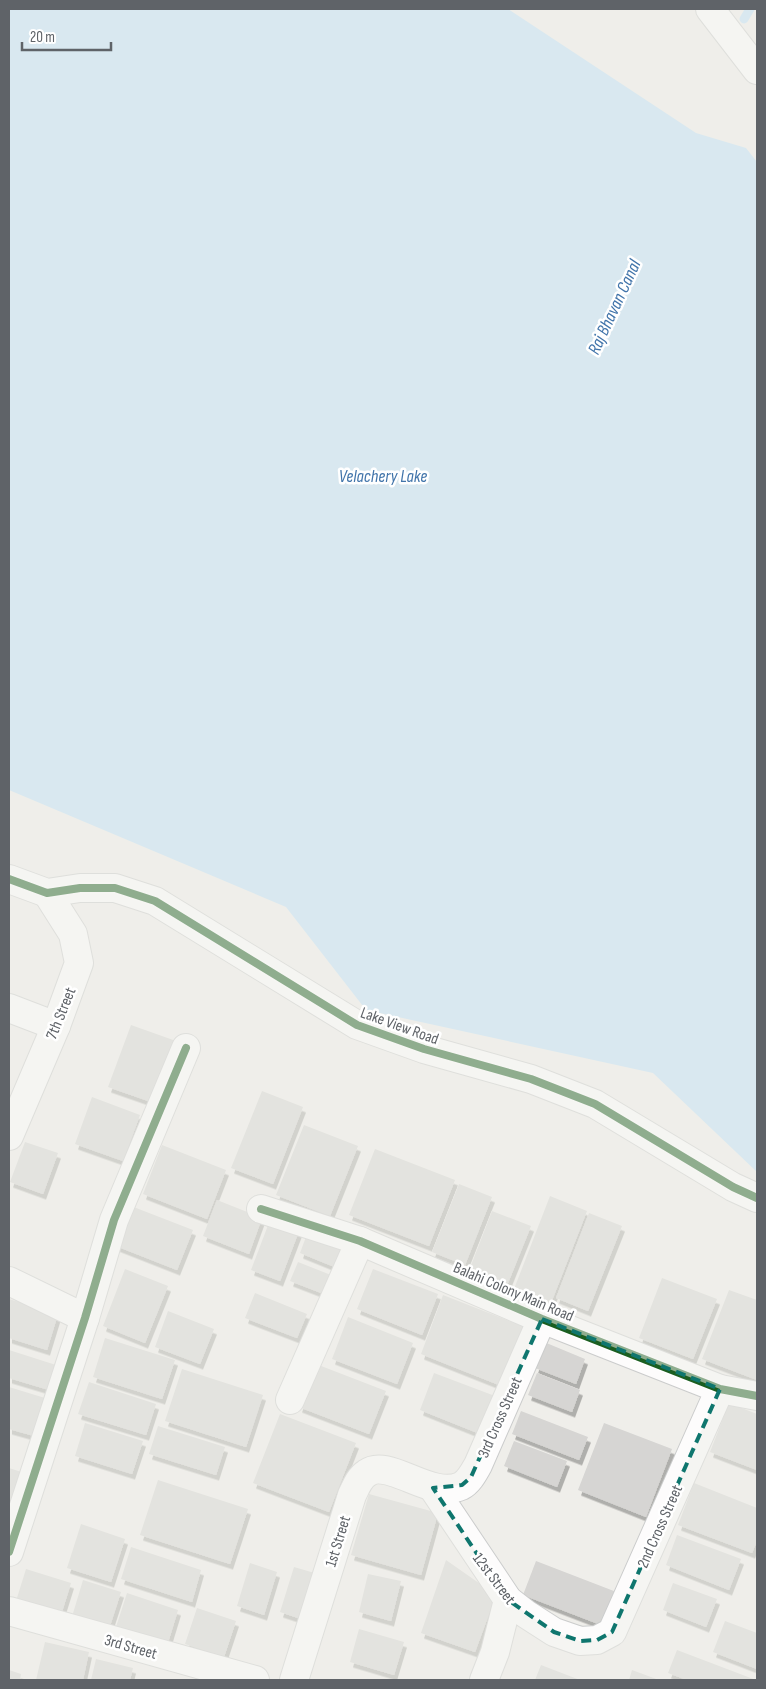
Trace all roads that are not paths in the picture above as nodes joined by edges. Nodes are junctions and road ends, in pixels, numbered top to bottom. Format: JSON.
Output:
{"nodes":[{"id":1,"x":710,"y":9,"type":"edge"},
{"id":2,"x":757,"y":70,"type":"edge"},
{"id":3,"x":9,"y":879,"type":"edge"},
{"id":4,"x":47,"y":893,"type":"junction"},
{"id":5,"x":9,"y":1008,"type":"edge"},
{"id":6,"x":56,"y":1026,"type":"junction"},
{"id":7,"x":186,"y":1048,"type":"dead end"},
{"id":8,"x":9,"y":1136,"type":"edge"},
{"id":9,"x":757,"y":1198,"type":"edge"},
{"id":10,"x":261,"y":1209,"type":"dead end"},
{"id":11,"x":360,"y":1241,"type":"junction"},
{"id":12,"x":9,"y":1281,"type":"edge"},
{"id":13,"x":85,"y":1318,"type":"junction"},
{"id":14,"x":542,"y":1318,"type":"junction"},
{"id":15,"x":720,"y":1389,"type":"junction"},
{"id":16,"x":757,"y":1396,"type":"edge"},
{"id":17,"x":290,"y":1400,"type":"dead end"},
{"id":18,"x":433,"y":1488,"type":"junction"},
{"id":19,"x":9,"y":1552,"type":"edge"},
{"id":20,"x":508,"y":1600,"type":"junction"},
{"id":21,"x":9,"y":1611,"type":"edge"},
{"id":22,"x":580,"y":1641,"type":"joint"},
{"id":23,"x":255,"y":1680,"type":"edge"},
{"id":24,"x":294,"y":1680,"type":"edge"},
{"id":25,"x":484,"y":1680,"type":"edge"}],
"edges":[{"from":1,"to":2,"type":"street"},
{"from":3,"to":4,"type":"street","name":"Lake View Road"},
{"from":4,"to":6,"type":"street","name":"7th Street"},
{"from":4,"to":9,"type":"street","name":"Lake View Road"},
{"from":5,"to":6,"type":"street"},
{"from":6,"to":8,"type":"street","name":"7th Street"},
{"from":7,"to":13,"type":"street"},
{"from":10,"to":11,"type":"street","name":"Balahi Colony Main Road"},
{"from":11,"to":14,"type":"street","name":"Balahi Colony Main Road"},
{"from":11,"to":17,"type":"street"},
{"from":12,"to":13,"type":"street"},
{"from":13,"to":19,"type":"street"},
{"from":14,"to":15,"type":"street","name":"Balahi Colony Main Road"},
{"from":14,"to":18,"type":"street","name":"3rd Cross Street"},
{"from":15,"to":16,"type":"street","name":"Balahi Colony Main Road"},
{"from":15,"to":22,"type":"street","name":"2nd Cross Street"},
{"from":18,"to":20,"type":"street","name":"12st Street"},
{"from":18,"to":24,"type":"street","name":"1st Street"},
{"from":20,"to":22,"type":"street","name":"12st Street"},
{"from":20,"to":25,"type":"street"},
{"from":21,"to":23,"type":"street","name":"3rd Street"}]}
